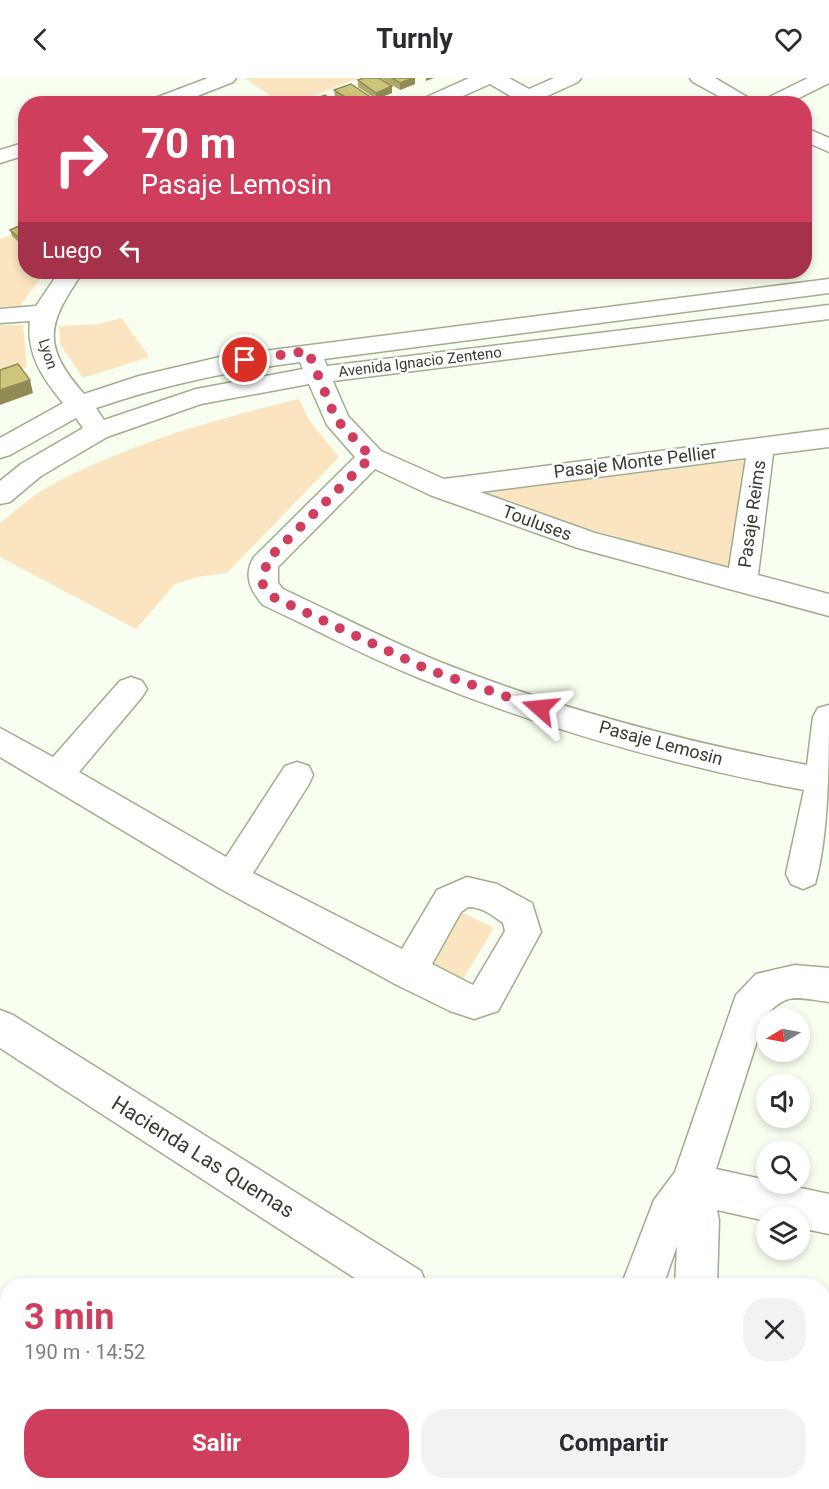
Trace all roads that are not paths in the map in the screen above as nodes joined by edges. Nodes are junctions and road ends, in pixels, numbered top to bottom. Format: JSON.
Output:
{"nodes":[{"id":1,"x":226,"y":78,"type":"edge"},
{"id":2,"x":486,"y":78,"type":"edge"},
{"id":3,"x":495,"y":78,"type":"edge"},
{"id":4,"x":571,"y":78,"type":"edge"},
{"id":5,"x":700,"y":78,"type":"edge"},
{"id":6,"x":824,"y":78,"type":"edge"},
{"id":7,"x":178,"y":96,"type":"edge"},
{"id":8,"x":445,"y":96,"type":"edge"},
{"id":9,"x":526,"y":96,"type":"edge"},
{"id":10,"x":540,"y":96,"type":"edge"},
{"id":11,"x":734,"y":96,"type":"edge"},
{"id":12,"x":787,"y":96,"type":"edge"},
{"id":13,"x":812,"y":137,"type":"edge"},
{"id":14,"x":829,"y":146,"type":"edge"},
{"id":15,"x":18,"y":151,"type":"edge"},
{"id":16,"x":0,"y":157,"type":"edge"},
{"id":17,"x":812,"y":273,"type":"edge"},
{"id":18,"x":65,"y":279,"type":"edge"},
{"id":19,"x":829,"y":285,"type":"edge"},
{"id":20,"x":829,"y":312,"type":"edge"},
{"id":21,"x":42,"y":314,"type":"junction"},
{"id":22,"x":0,"y":316,"type":"edge"},
{"id":23,"x":312,"y":363,"type":"junction"},
{"id":24,"x":81,"y":404,"type":"junction"},
{"id":25,"x":98,"y":431,"type":"junction"},
{"id":26,"x":829,"y":438,"type":"edge"},
{"id":27,"x":761,"y":446,"type":"junction"},
{"id":28,"x":0,"y":448,"type":"edge"},
{"id":29,"x":371,"y":457,"type":"junction"},
{"id":30,"x":440,"y":488,"type":"junction"},
{"id":31,"x":0,"y":495,"type":"edge"},
{"id":32,"x":742,"y":582,"type":"junction"},
{"id":33,"x":829,"y":605,"type":"edge"},
{"id":34,"x":131,"y":689,"type":"dead end"},
{"id":35,"x":829,"y":717,"type":"edge"},
{"id":36,"x":0,"y":741,"type":"edge"},
{"id":37,"x":57,"y":774,"type":"junction"},
{"id":38,"x":297,"y":775,"type":"dead end"},
{"id":39,"x":826,"y":782,"type":"edge"},
{"id":40,"x":803,"y":874,"type":"dead end"},
{"id":41,"x":231,"y":878,"type":"junction"},
{"id":42,"x":408,"y":972,"type":"dead end"},
{"id":43,"x":829,"y":985,"type":"edge"},
{"id":44,"x":0,"y":1027,"type":"edge"},
{"id":45,"x":691,"y":1184,"type":"junction"},
{"id":46,"x":829,"y":1214,"type":"edge"},
{"id":47,"x":393,"y":1278,"type":"edge"},
{"id":48,"x":645,"y":1278,"type":"edge"},
{"id":49,"x":696,"y":1278,"type":"edge"}],
"edges":[{"from":1,"to":7,"type":"street"},
{"from":2,"to":8,"type":"street"},
{"from":3,"to":9,"type":"street"},
{"from":4,"to":10,"type":"street"},
{"from":5,"to":11,"type":"street"},
{"from":6,"to":12,"type":"street"},
{"from":13,"to":14,"type":"street"},
{"from":15,"to":16,"type":"street"},
{"from":17,"to":19,"type":"street"},
{"from":18,"to":21,"type":"street","name":"Lyon"},
{"from":19,"to":23,"type":"street","name":"Avenida Ignacio Zenteno"},
{"from":20,"to":23,"type":"street","name":"Avenida Ignacio Zenteno"},
{"from":21,"to":22,"type":"street"},
{"from":21,"to":24,"type":"street","name":"Lyon"},
{"from":23,"to":24,"type":"street","name":"Avenida Ignacio Zenteno"},
{"from":23,"to":25,"type":"street","name":"Avenida Ignacio Zenteno"},
{"from":23,"to":29,"type":"street","name":"Touluses"},
{"from":24,"to":25,"type":"street","name":"Lyon"},
{"from":24,"to":28,"type":"street","name":"Avenida Ignacio Zenteno"},
{"from":25,"to":31,"type":"street","name":"Avenida Ignacio Zenteno"},
{"from":26,"to":27,"type":"street","name":"Pasaje Monte Pellier"},
{"from":27,"to":30,"type":"street","name":"Pasaje Monte Pellier"},
{"from":27,"to":32,"type":"street","name":"Pasaje Reims"},
{"from":29,"to":30,"type":"street","name":"Touluses"},
{"from":29,"to":39,"type":"street","name":"Pasaje Lemosin"},
{"from":30,"to":32,"type":"street","name":"Touluses"},
{"from":32,"to":33,"type":"street","name":"Touluses"},
{"from":34,"to":37,"type":"street"},
{"from":35,"to":39,"type":"street"},
{"from":36,"to":37,"type":"street"},
{"from":37,"to":41,"type":"street"},
{"from":38,"to":41,"type":"street"},
{"from":39,"to":40,"type":"street"},
{"from":41,"to":42,"type":"street"},
{"from":43,"to":45,"type":"street"},
{"from":44,"to":47,"type":"street","name":"Hacienda Las Quemas"},
{"from":45,"to":46,"type":"street"},
{"from":45,"to":48,"type":"street"},
{"from":45,"to":49,"type":"street"}]}
